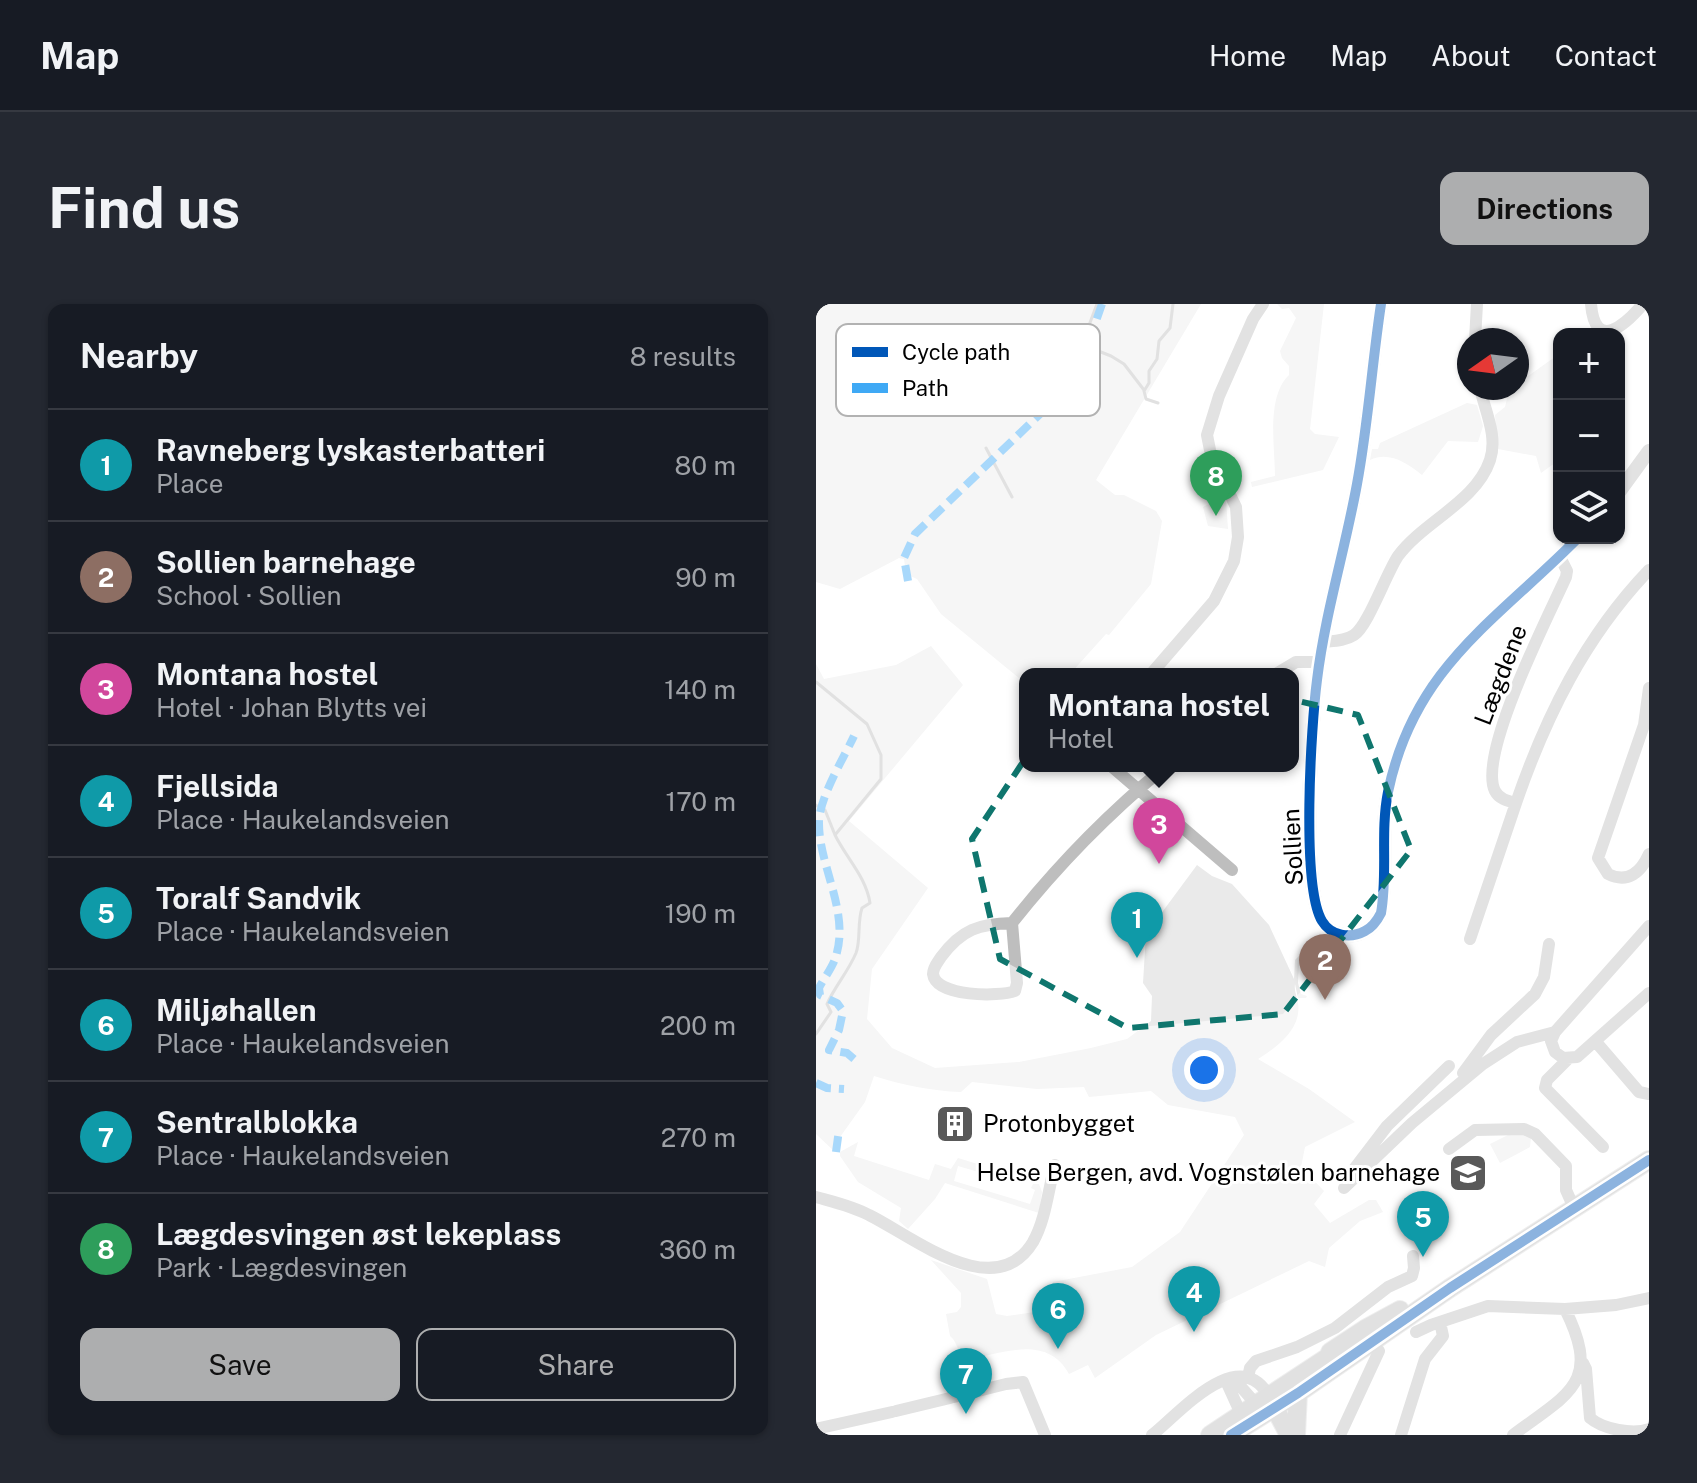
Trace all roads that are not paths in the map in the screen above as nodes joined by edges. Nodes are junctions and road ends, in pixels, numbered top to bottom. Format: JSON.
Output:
{"nodes":[{"id":1,"x":1263,"y":304,"type":"edge"},
{"id":2,"x":1381,"y":304,"type":"edge"},
{"id":3,"x":1477,"y":304,"type":"edge"},
{"id":4,"x":1591,"y":304,"type":"edge"},
{"id":5,"x":1643,"y":304,"type":"edge"},
{"id":6,"x":1476,"y":328,"type":"edge"},
{"id":7,"x":1483,"y":400,"type":"edge"},
{"id":8,"x":1649,"y":451,"type":"edge"},
{"id":9,"x":1625,"y":484,"type":"edge"},
{"id":10,"x":1572,"y":544,"type":"edge"},
{"id":11,"x":1560,"y":557,"type":"junction"},
{"id":12,"x":1649,"y":570,"type":"edge"},
{"id":13,"x":1324,"y":642,"type":"junction"},
{"id":14,"x":1320,"y":662,"type":"junction"},
{"id":15,"x":1156,"y":668,"type":"edge"},
{"id":16,"x":1286,"y":668,"type":"edge"},
{"id":17,"x":1649,"y":688,"type":"edge"},
{"id":18,"x":1118,"y":772,"type":"edge"},
{"id":19,"x":1159,"y":772,"type":"edge"},
{"id":20,"x":1139,"y":789,"type":"junction"},
{"id":21,"x":1516,"y":803,"type":"junction"},
{"id":22,"x":1649,"y":854,"type":"edge"},
{"id":23,"x":1232,"y":870,"type":"dead end"},
{"id":24,"x":1012,"y":923,"type":"junction"},
{"id":25,"x":1649,"y":926,"type":"edge"},
{"id":26,"x":1470,"y":939,"type":"dead end"},
{"id":27,"x":1549,"y":944,"type":"dead end"},
{"id":28,"x":1649,"y":993,"type":"edge"},
{"id":29,"x":1555,"y":1032,"type":"junction"},
{"id":30,"x":1596,"y":1042,"type":"junction"},
{"id":31,"x":1569,"y":1058,"type":"junction"},
{"id":32,"x":1449,"y":1066,"type":"dead end"},
{"id":33,"x":1459,"y":1083,"type":"junction"},
{"id":34,"x":1649,"y":1094,"type":"edge"},
{"id":35,"x":1603,"y":1147,"type":"dead end"},
{"id":36,"x":1449,"y":1149,"type":"dead end"},
{"id":37,"x":1649,"y":1160,"type":"edge"},
{"id":38,"x":1055,"y":1165,"type":"dead end"},
{"id":39,"x":816,"y":1197,"type":"edge"},
{"id":40,"x":1574,"y":1208,"type":"junction"},
{"id":41,"x":1413,"y":1256,"type":"dead end"},
{"id":42,"x":1649,"y":1298,"type":"edge"},
{"id":43,"x":1433,"y":1300,"type":"junction"},
{"id":44,"x":1565,"y":1309,"type":"junction"},
{"id":45,"x":1440,"y":1322,"type":"junction"},
{"id":46,"x":1416,"y":1332,"type":"dead end"},
{"id":47,"x":1374,"y":1344,"type":"junction"},
{"id":48,"x":1325,"y":1359,"type":"junction"},
{"id":49,"x":1581,"y":1361,"type":"junction"},
{"id":50,"x":1248,"y":1378,"type":"junction"},
{"id":51,"x":1226,"y":1381,"type":"junction"},
{"id":52,"x":1298,"y":1393,"type":"junction"},
{"id":53,"x":1261,"y":1407,"type":"junction"},
{"id":54,"x":816,"y":1429,"type":"edge"},
{"id":55,"x":1649,"y":1429,"type":"edge"},
{"id":56,"x":1045,"y":1435,"type":"edge"},
{"id":57,"x":1152,"y":1435,"type":"edge"},
{"id":58,"x":1210,"y":1435,"type":"edge"},
{"id":59,"x":1231,"y":1435,"type":"edge"},
{"id":60,"x":1276,"y":1435,"type":"edge"},
{"id":61,"x":1289,"y":1435,"type":"edge"},
{"id":62,"x":1296,"y":1435,"type":"edge"},
{"id":63,"x":1340,"y":1435,"type":"edge"},
{"id":64,"x":1401,"y":1435,"type":"edge"},
{"id":65,"x":1513,"y":1435,"type":"edge"}],
"edges":[{"from":1,"to":15,"type":"street"},
{"from":2,"to":13,"type":"street","name":"Sollien"},
{"from":3,"to":6,"type":"street"},
{"from":4,"to":5,"type":"street"},
{"from":7,"to":13,"type":"street"},
{"from":8,"to":9,"type":"street"},
{"from":10,"to":11,"type":"street","name":"Sollien"},
{"from":11,"to":14,"type":"street","name":"Sollien"},
{"from":11,"to":21,"type":"street","name":"Lægdene"},
{"from":12,"to":21,"type":"street"},
{"from":13,"to":14,"type":"street","name":"Sollien"},
{"from":14,"to":16,"type":"street"},
{"from":17,"to":22,"type":"street"},
{"from":18,"to":20,"type":"street"},
{"from":19,"to":20,"type":"street"},
{"from":20,"to":23,"type":"street"},
{"from":20,"to":24,"type":"street"},
{"from":21,"to":26,"type":"street"},
{"from":24,"to":24,"type":"street"},
{"from":25,"to":29,"type":"street"},
{"from":27,"to":33,"type":"street"},
{"from":28,"to":30,"type":"street"},
{"from":29,"to":31,"type":"street"},
{"from":29,"to":33,"type":"street"},
{"from":30,"to":31,"type":"street"},
{"from":30,"to":34,"type":"street"},
{"from":31,"to":35,"type":"street"},
{"from":32,"to":33,"type":"street"},
{"from":36,"to":40,"type":"street"},
{"from":37,"to":40,"type":"main road"},
{"from":38,"to":39,"type":"street"},
{"from":40,"to":43,"type":"main road"},
{"from":41,"to":50,"type":"street"},
{"from":42,"to":44,"type":"street"},
{"from":43,"to":47,"type":"main road"},
{"from":43,"to":48,"type":"main road"},
{"from":44,"to":45,"type":"street"},
{"from":44,"to":49,"type":"street"},
{"from":45,"to":46,"type":"street"},
{"from":45,"to":64,"type":"street"},
{"from":47,"to":48,"type":"main road"},
{"from":47,"to":52,"type":"main road"},
{"from":47,"to":63,"type":"street"},
{"from":48,"to":53,"type":"main road"},
{"from":49,"to":55,"type":"street"},
{"from":49,"to":65,"type":"street"},
{"from":50,"to":51,"type":"street"},
{"from":50,"to":53,"type":"street"},
{"from":51,"to":53,"type":"street"},
{"from":51,"to":53,"type":"street"},
{"from":51,"to":57,"type":"street"},
{"from":52,"to":53,"type":"main road"},
{"from":52,"to":62,"type":"main road"},
{"from":53,"to":58,"type":"main road"},
{"from":53,"to":59,"type":"main road"},
{"from":53,"to":60,"type":"main road"},
{"from":53,"to":61,"type":"main road"},
{"from":54,"to":56,"type":"street"}]}
